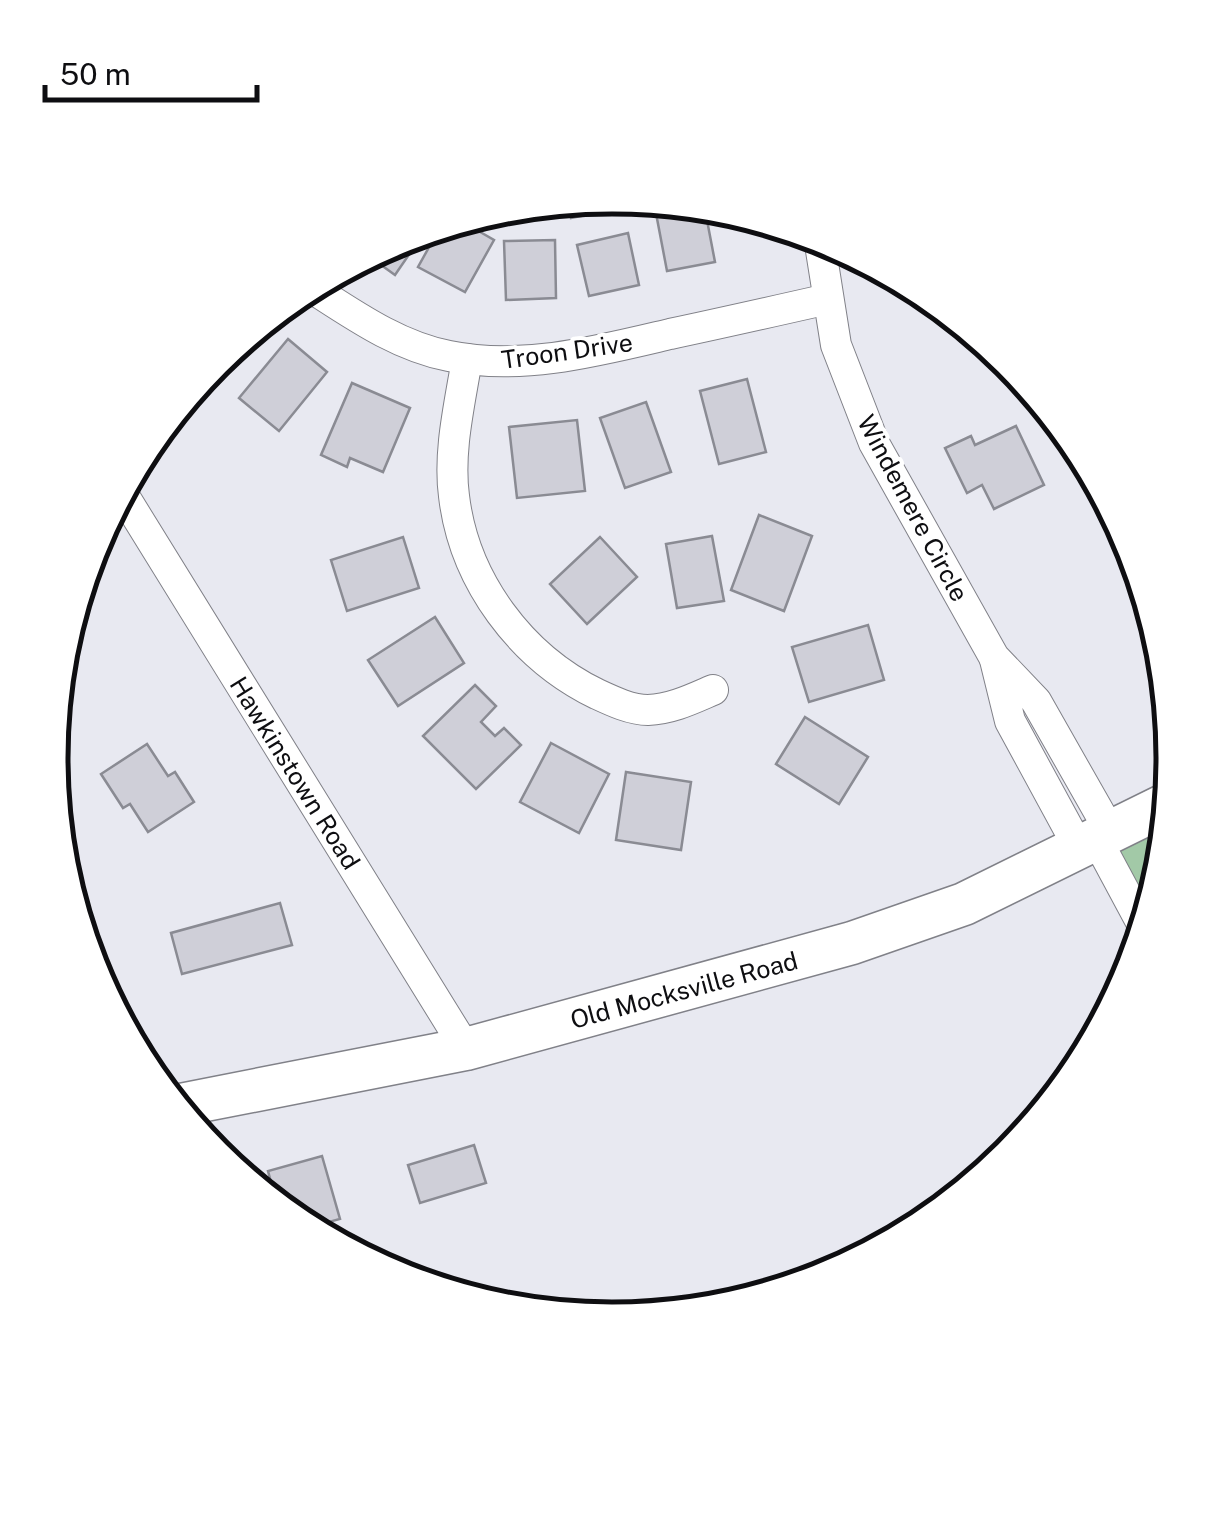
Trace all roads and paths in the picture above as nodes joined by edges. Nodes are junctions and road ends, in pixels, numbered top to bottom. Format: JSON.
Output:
{"nodes":[{"id":1,"x":822,"y":256,"type":"edge"},
{"id":2,"x":325,"y":296,"type":"edge"},
{"id":3,"x":828,"y":299,"type":"junction"},
{"id":4,"x":467,"y":358,"type":"junction"},
{"id":5,"x":130,"y":506,"type":"edge"},
{"id":6,"x":714,"y":690,"type":"dead end"},
{"id":7,"x":1154,"y":811,"type":"edge"},
{"id":8,"x":1096,"y":840,"type":"junction"},
{"id":9,"x":1135,"y":910,"type":"edge"},
{"id":10,"x":466,"y":1049,"type":"junction"},
{"id":11,"x":191,"y":1103,"type":"edge"}],
"edges":[{"from":1,"to":3,"type":"street","name":"Windemere Circle"},
{"from":2,"to":4,"type":"street","name":"Troon Drive"},
{"from":3,"to":4,"type":"street","name":"Troon Drive"},
{"from":3,"to":8,"type":"street","name":"Windemere Circle"},
{"from":4,"to":6,"type":"street"},
{"from":5,"to":10,"type":"street","name":"Hawkinstown Road"},
{"from":7,"to":8,"type":"street","name":"Old Mocksville Road"},
{"from":8,"to":9,"type":"street","name":"Windemere Circle"},
{"from":8,"to":10,"type":"street","name":"Old Mocksville Road"},
{"from":10,"to":11,"type":"street","name":"Old Mocksville Road"}]}
